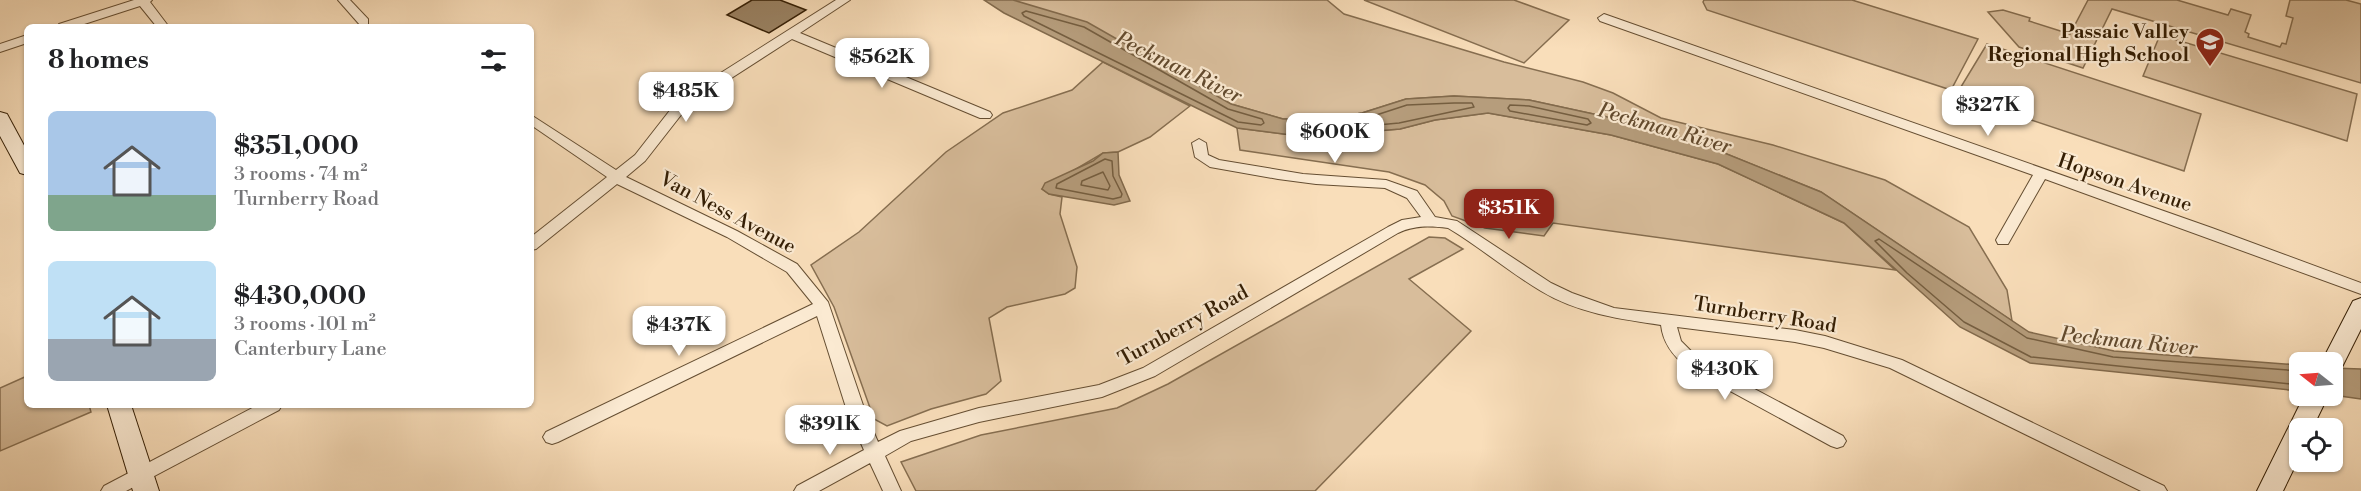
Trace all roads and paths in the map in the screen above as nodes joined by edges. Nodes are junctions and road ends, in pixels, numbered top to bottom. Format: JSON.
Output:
{"nodes":[{"id":1,"x":844,"y":0,"type":"edge"},
{"id":2,"x":144,"y":1,"type":"edge"},
{"id":3,"x":350,"y":1,"type":"edge"},
{"id":4,"x":1604,"y":18,"type":"dead end"},
{"id":5,"x":364,"y":22,"type":"dead end"},
{"id":6,"x":72,"y":24,"type":"edge"},
{"id":7,"x":161,"y":24,"type":"edge"},
{"id":8,"x":790,"y":34,"type":"junction"},
{"id":9,"x":24,"y":40,"type":"edge"},
{"id":10,"x":0,"y":48,"type":"edge"},
{"id":11,"x":986,"y":116,"type":"dead end"},
{"id":12,"x":0,"y":118,"type":"edge"},
{"id":13,"x":534,"y":121,"type":"edge"},
{"id":14,"x":1198,"y":143,"type":"dead end"},
{"id":15,"x":24,"y":163,"type":"edge"},
{"id":16,"x":2040,"y":173,"type":"junction"},
{"id":17,"x":617,"y":178,"type":"junction"},
{"id":18,"x":1431,"y":221,"type":"junction"},
{"id":19,"x":2003,"y":240,"type":"dead end"},
{"id":20,"x":534,"y":243,"type":"edge"},
{"id":21,"x":2361,"y":289,"type":"edge"},
{"id":22,"x":2361,"y":306,"type":"edge"},
{"id":23,"x":821,"y":307,"type":"junction"},
{"id":24,"x":1669,"y":321,"type":"junction"},
{"id":25,"x":2339,"y":352,"type":"edge"},
{"id":26,"x":120,"y":408,"type":"edge"},
{"id":27,"x":268,"y":408,"type":"edge"},
{"id":28,"x":552,"y":437,"type":"dead end"},
{"id":29,"x":1837,"y":441,"type":"dead end"},
{"id":30,"x":2289,"y":452,"type":"edge"},
{"id":31,"x":873,"y":453,"type":"junction"},
{"id":32,"x":144,"y":483,"type":"edge"},
{"id":33,"x":110,"y":491,"type":"edge"},
{"id":34,"x":803,"y":491,"type":"edge"},
{"id":35,"x":892,"y":491,"type":"edge"},
{"id":36,"x":2158,"y":491,"type":"edge"},
{"id":37,"x":2270,"y":491,"type":"edge"}],
"edges":[{"from":1,"to":8,"type":"street"},
{"from":2,"to":6,"type":"street"},
{"from":2,"to":7,"type":"street"},
{"from":3,"to":5,"type":"street"},
{"from":4,"to":16,"type":"street","name":"Hopson Avenue"},
{"from":8,"to":11,"type":"street"},
{"from":8,"to":17,"type":"street"},
{"from":9,"to":10,"type":"street"},
{"from":12,"to":15,"type":"main road"},
{"from":13,"to":17,"type":"street","name":"Van Ness Avenue"},
{"from":14,"to":18,"type":"street"},
{"from":16,"to":19,"type":"street"},
{"from":16,"to":21,"type":"street","name":"Hopson Avenue"},
{"from":17,"to":20,"type":"street"},
{"from":17,"to":23,"type":"street","name":"Van Ness Avenue"},
{"from":18,"to":24,"type":"street","name":"Turnberry Road"},
{"from":18,"to":31,"type":"street","name":"Turnberry Road"},
{"from":22,"to":25,"type":"main road"},
{"from":23,"to":28,"type":"street"},
{"from":23,"to":31,"type":"street","name":"Van Ness Avenue"},
{"from":24,"to":29,"type":"street"},
{"from":24,"to":36,"type":"street","name":"Turnberry Road"},
{"from":26,"to":32,"type":"main road"},
{"from":27,"to":32,"type":"street"},
{"from":30,"to":37,"type":"main road"},
{"from":31,"to":34,"type":"street","name":"Turnberry Road"},
{"from":31,"to":35,"type":"street","name":"Van Ness Avenue"},
{"from":32,"to":33,"type":"street"}]}
